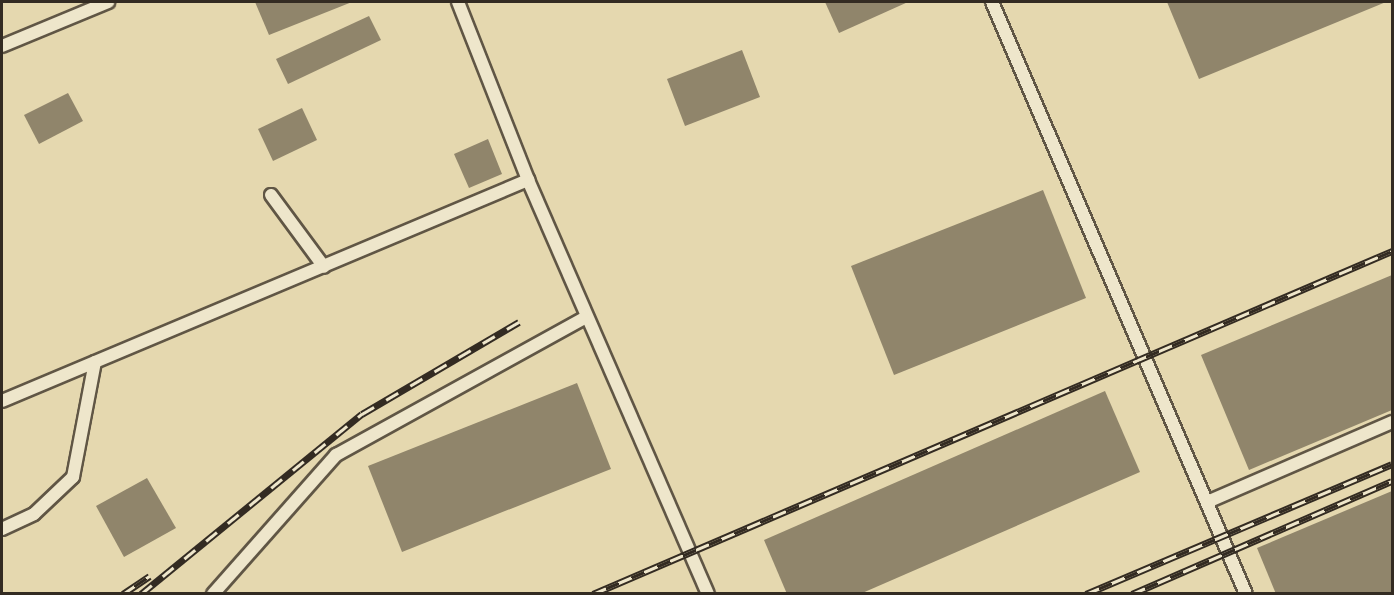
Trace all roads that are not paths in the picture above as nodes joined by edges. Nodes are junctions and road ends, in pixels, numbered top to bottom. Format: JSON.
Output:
{"nodes":[{"id":1,"x":108,"y":2,"type":"edge"},
{"id":2,"x":458,"y":2,"type":"edge"},
{"id":3,"x":992,"y":2,"type":"edge"},
{"id":4,"x":2,"y":46,"type":"edge"},
{"id":5,"x":528,"y":180,"type":"junction"},
{"id":6,"x":271,"y":195,"type":"dead end"},
{"id":7,"x":324,"y":267,"type":"junction"},
{"id":8,"x":586,"y":317,"type":"junction"},
{"id":9,"x":95,"y":362,"type":"junction"},
{"id":10,"x":2,"y":401,"type":"edge"},
{"id":11,"x":1392,"y":422,"type":"edge"},
{"id":12,"x":1207,"y":502,"type":"junction"},
{"id":13,"x":2,"y":529,"type":"edge"},
{"id":14,"x":213,"y":594,"type":"edge"},
{"id":15,"x":708,"y":594,"type":"edge"},
{"id":16,"x":1246,"y":594,"type":"edge"}],
"edges":[{"from":1,"to":4,"type":"lane"},
{"from":2,"to":5,"type":"lane"},
{"from":3,"to":12,"type":"lane"},
{"from":5,"to":7,"type":"lane"},
{"from":5,"to":8,"type":"lane"},
{"from":6,"to":7,"type":"lane"},
{"from":7,"to":9,"type":"lane"},
{"from":8,"to":14,"type":"lane"},
{"from":8,"to":15,"type":"lane"},
{"from":9,"to":10,"type":"lane"},
{"from":9,"to":13,"type":"lane"},
{"from":11,"to":12,"type":"lane"},
{"from":12,"to":16,"type":"lane"}]}
